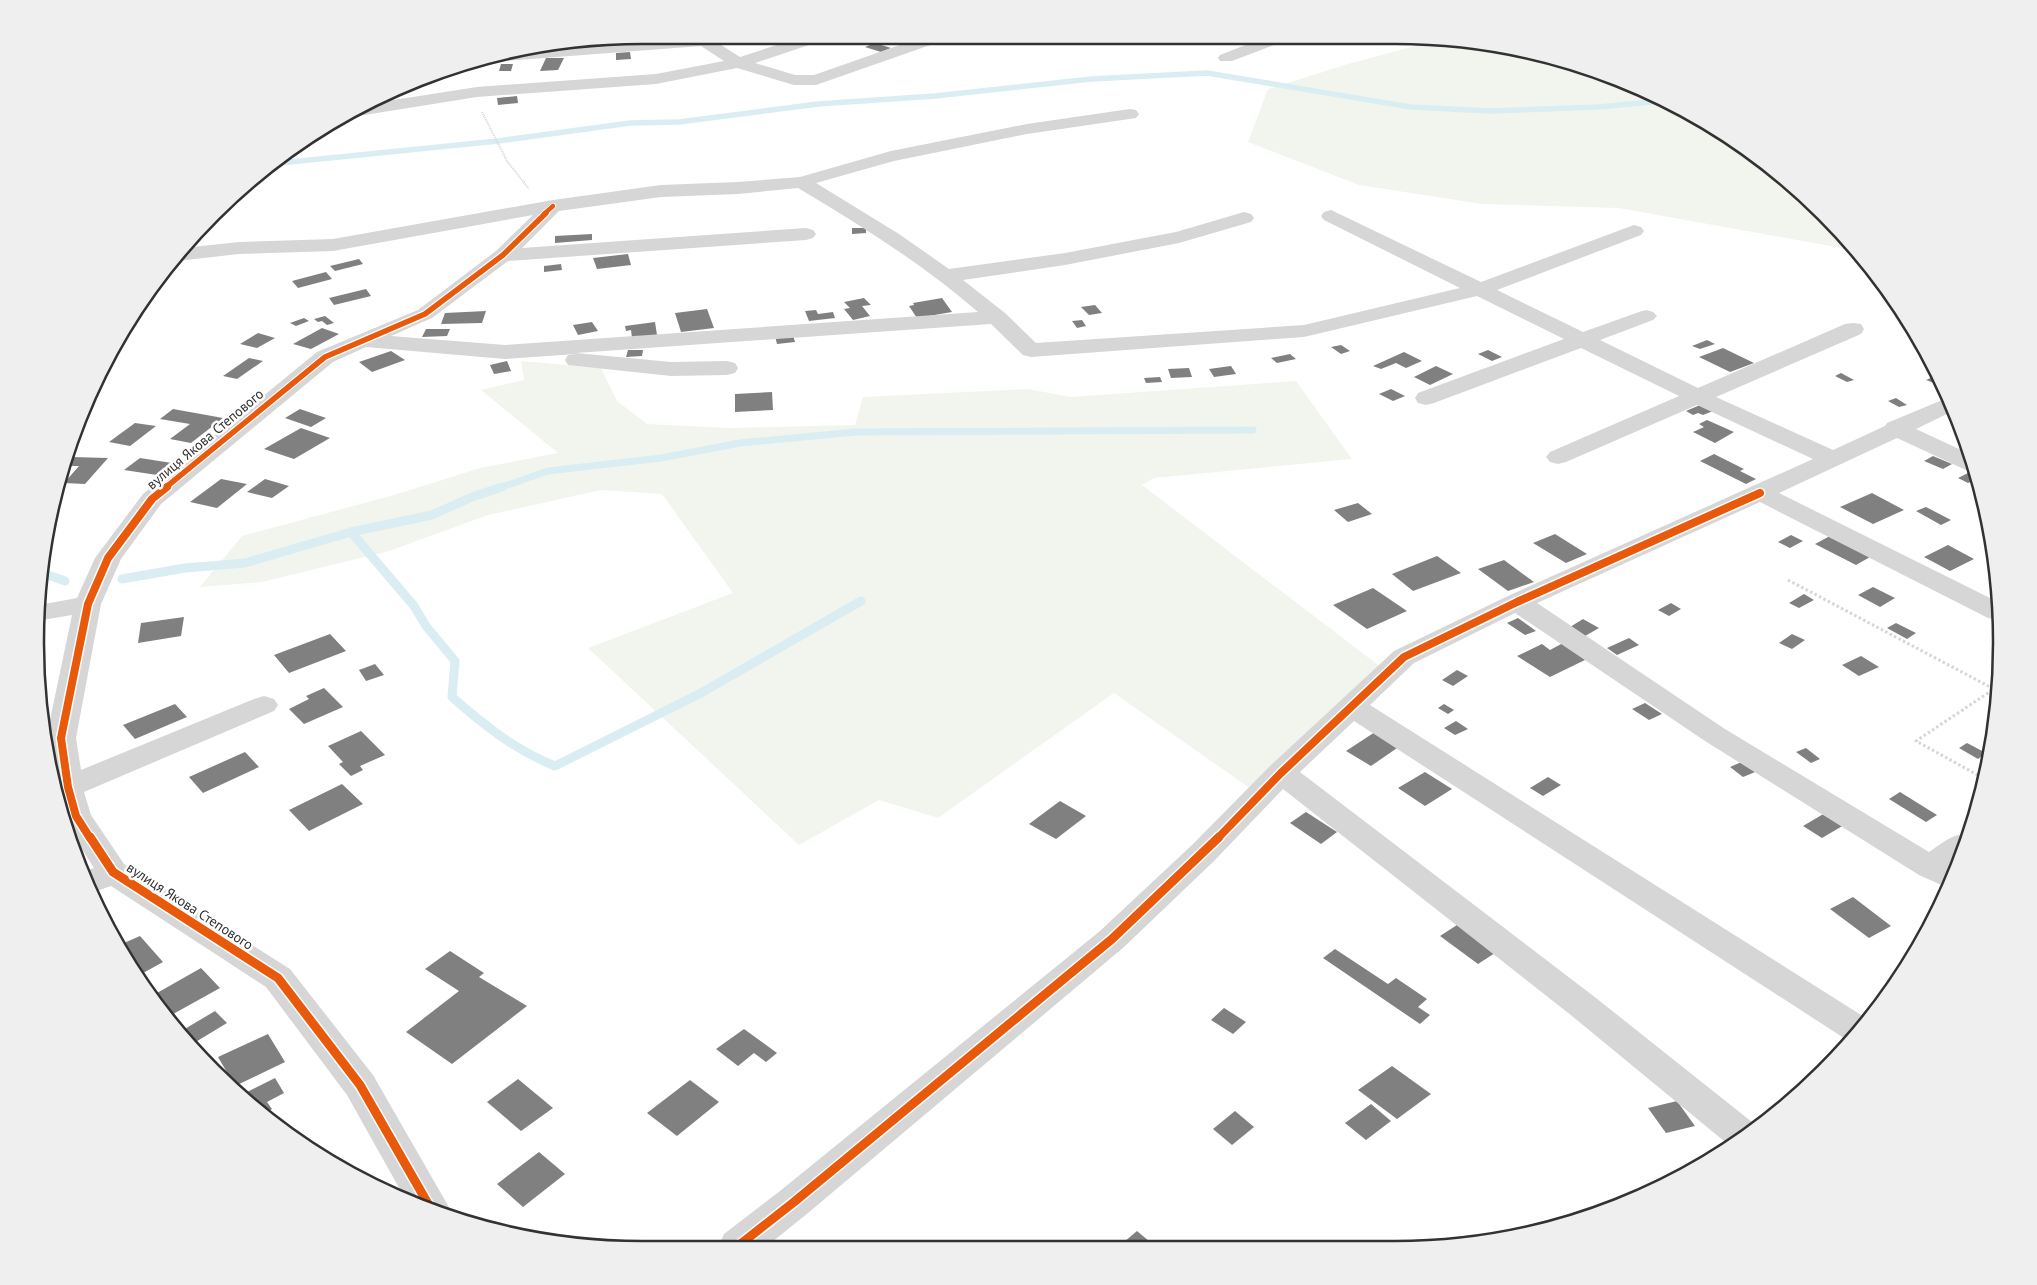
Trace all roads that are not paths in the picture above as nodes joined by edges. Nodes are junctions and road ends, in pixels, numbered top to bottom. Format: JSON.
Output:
{"nodes":[{"id":1,"x":668,"y":44,"type":"edge"},
{"id":2,"x":713,"y":44,"type":"edge"},
{"id":3,"x":797,"y":44,"type":"edge"},
{"id":4,"x":919,"y":44,"type":"edge"},
{"id":5,"x":1263,"y":44,"type":"edge"},
{"id":6,"x":533,"y":54,"type":"edge"},
{"id":7,"x":1226,"y":58,"type":"dead end"},
{"id":8,"x":738,"y":63,"type":"junction"},
{"id":9,"x":371,"y":109,"type":"edge"},
{"id":10,"x":1130,"y":114,"type":"dead end"},
{"id":11,"x":802,"y":182,"type":"junction"},
{"id":12,"x":545,"y":207,"type":"junction"},
{"id":13,"x":1331,"y":216,"type":"dead end"},
{"id":14,"x":1244,"y":218,"type":"dead end"},
{"id":15,"x":1634,"y":230,"type":"dead end"},
{"id":16,"x":806,"y":234,"type":"dead end"},
{"id":17,"x":187,"y":254,"type":"edge"},
{"id":18,"x":503,"y":255,"type":"junction"},
{"id":19,"x":945,"y":276,"type":"junction"},
{"id":20,"x":1480,"y":289,"type":"junction"},
{"id":21,"x":1646,"y":316,"type":"dead end"},
{"id":22,"x":998,"y":317,"type":"junction"},
{"id":23,"x":1853,"y":329,"type":"dead end"},
{"id":24,"x":1581,"y":339,"type":"junction"},
{"id":25,"x":364,"y":340,"type":"junction"},
{"id":26,"x":506,"y":352,"type":"junction"},
{"id":27,"x":727,"y":368,"type":"dead end"},
{"id":28,"x":1696,"y":396,"type":"junction"},
{"id":29,"x":1426,"y":398,"type":"dead end"},
{"id":30,"x":1945,"y":406,"type":"edge"},
{"id":31,"x":1895,"y":428,"type":"junction"},
{"id":32,"x":1558,"y":457,"type":"dead end"},
{"id":33,"x":1832,"y":458,"type":"junction"},
{"id":34,"x":1964,"y":460,"type":"edge"},
{"id":35,"x":1760,"y":493,"type":"junction"},
{"id":36,"x":1516,"y":602,"type":"junction"},
{"id":37,"x":88,"y":604,"type":"junction"},
{"id":38,"x":1992,"y":609,"type":"edge"},
{"id":39,"x":45,"y":612,"type":"edge"},
{"id":40,"x":264,"y":705,"type":"dead end"},
{"id":41,"x":1351,"y":706,"type":"junction"},
{"id":42,"x":1281,"y":773,"type":"junction"},
{"id":43,"x":68,"y":787,"type":"junction"},
{"id":44,"x":1953,"y":858,"type":"edge"},
{"id":45,"x":1941,"y":873,"type":"edge"},
{"id":46,"x":100,"y":878,"type":"edge"},
{"id":47,"x":1853,"y":1027,"type":"edge"},
{"id":48,"x":1739,"y":1132,"type":"edge"},
{"id":49,"x":426,"y":1201,"type":"edge"},
{"id":50,"x":744,"y":1241,"type":"edge"}],
"edges":[{"from":1,"to":6,"type":"street"},
{"from":2,"to":8,"type":"street"},
{"from":3,"to":8,"type":"street"},
{"from":4,"to":8,"type":"street"},
{"from":5,"to":7,"type":"street"},
{"from":8,"to":9,"type":"street"},
{"from":10,"to":11,"type":"street"},
{"from":11,"to":12,"type":"street"},
{"from":11,"to":19,"type":"street"},
{"from":12,"to":17,"type":"street"},
{"from":12,"to":18,"type":"street","name":"вулиця Якова Степового"},
{"from":13,"to":20,"type":"street"},
{"from":14,"to":19,"type":"street"},
{"from":15,"to":20,"type":"street"},
{"from":16,"to":18,"type":"street"},
{"from":18,"to":25,"type":"street","name":"вулиця Якова Степового"},
{"from":19,"to":22,"type":"street"},
{"from":20,"to":22,"type":"street"},
{"from":20,"to":24,"type":"street"},
{"from":21,"to":24,"type":"street"},
{"from":22,"to":26,"type":"street"},
{"from":23,"to":28,"type":"street"},
{"from":24,"to":28,"type":"street"},
{"from":24,"to":29,"type":"street"},
{"from":25,"to":26,"type":"street"},
{"from":25,"to":37,"type":"street","name":"вулиця Якова Степового"},
{"from":26,"to":27,"type":"street"},
{"from":28,"to":32,"type":"street"},
{"from":28,"to":33,"type":"street"},
{"from":30,"to":31,"type":"street"},
{"from":31,"to":33,"type":"street"},
{"from":31,"to":34,"type":"street"},
{"from":33,"to":35,"type":"street"},
{"from":35,"to":36,"type":"street"},
{"from":35,"to":38,"type":"street"},
{"from":36,"to":41,"type":"street"},
{"from":36,"to":45,"type":"street"},
{"from":37,"to":39,"type":"street"},
{"from":37,"to":43,"type":"street","name":"вулиця Якова Степового"},
{"from":40,"to":43,"type":"street"},
{"from":41,"to":42,"type":"street"},
{"from":41,"to":47,"type":"street"},
{"from":42,"to":48,"type":"street"},
{"from":42,"to":50,"type":"street"},
{"from":43,"to":46,"type":"street","name":"вулиця Якова Степового"},
{"from":44,"to":45,"type":"street"},
{"from":46,"to":49,"type":"street","name":"вулиця Якова Степового"}]}
